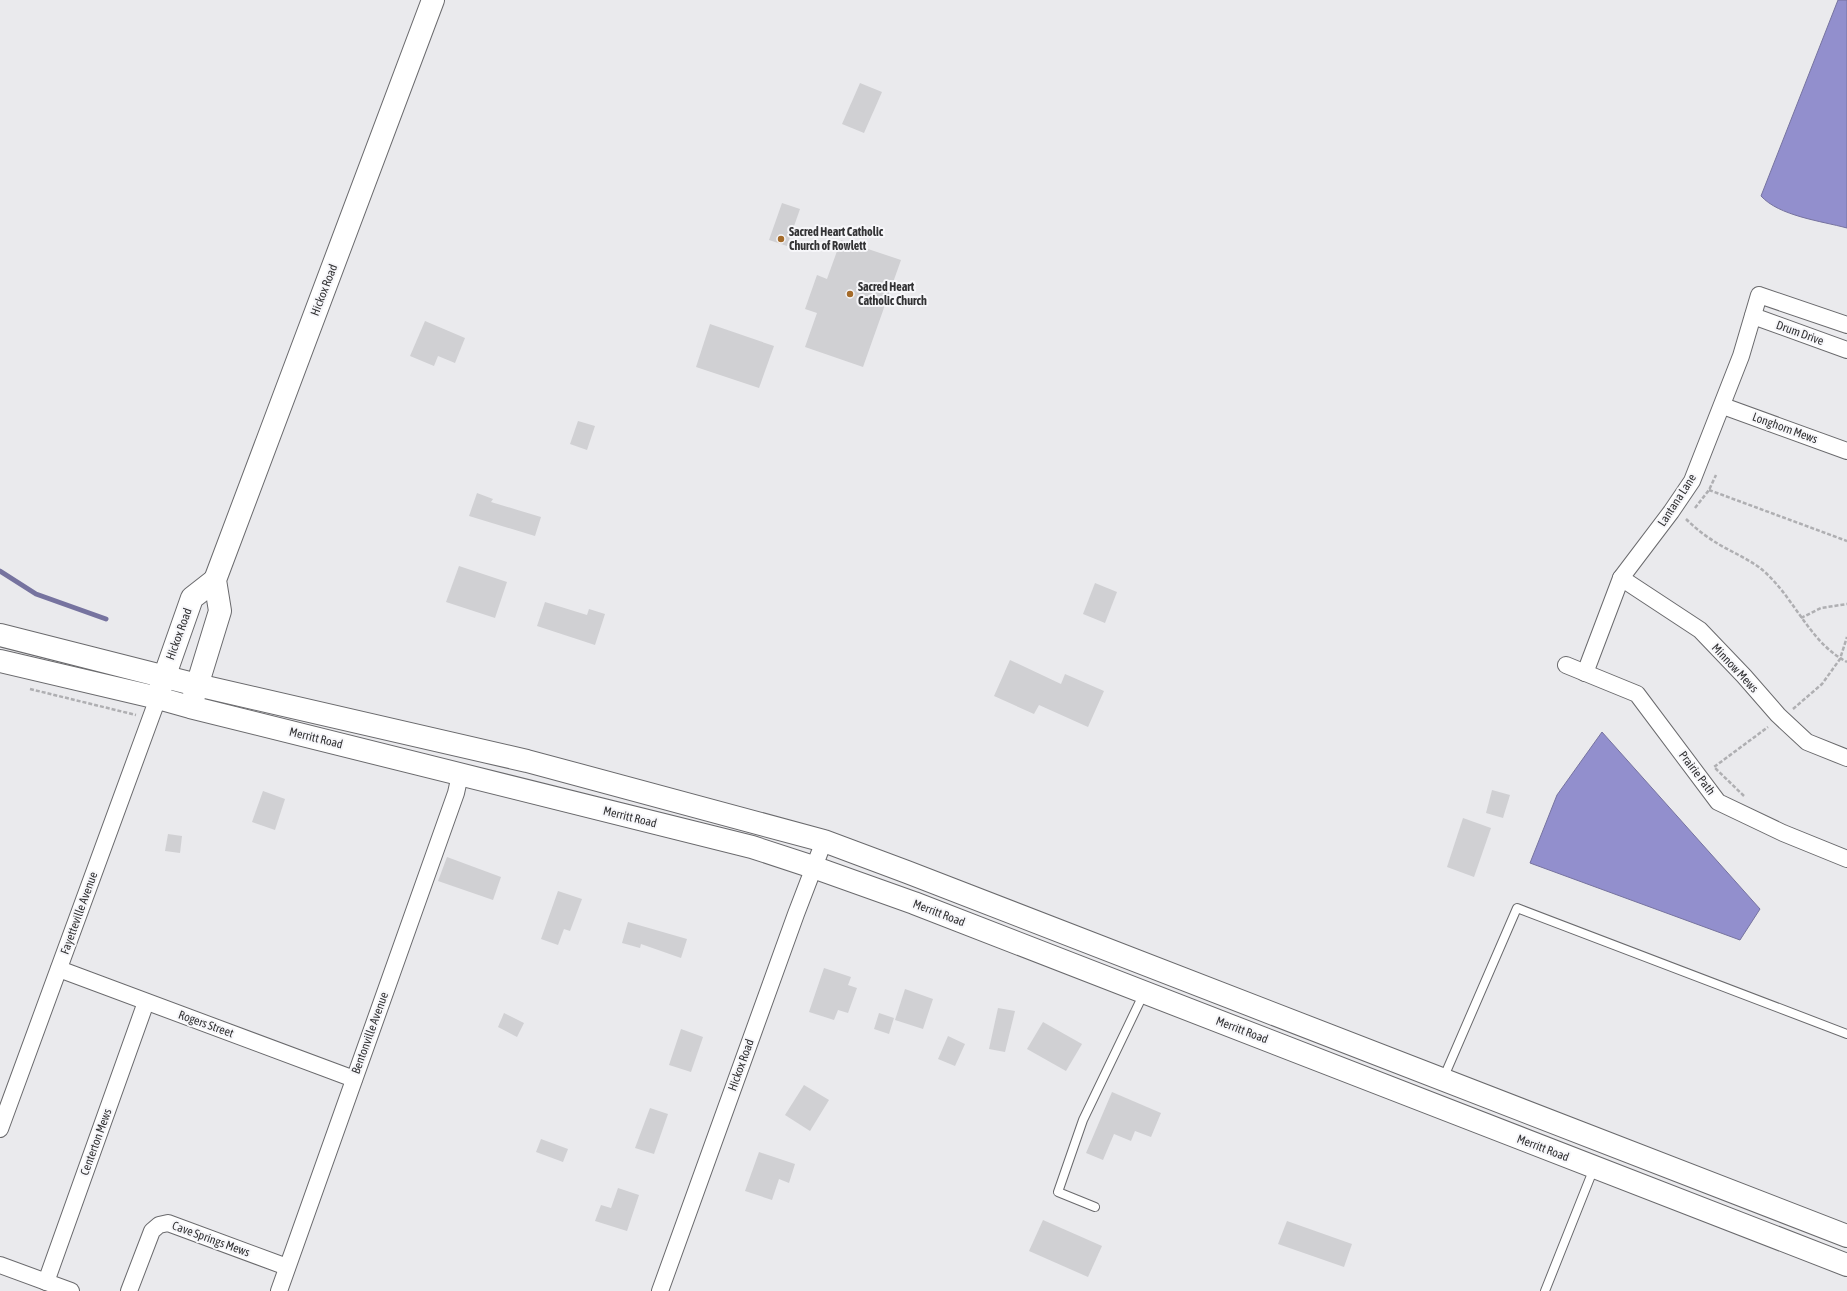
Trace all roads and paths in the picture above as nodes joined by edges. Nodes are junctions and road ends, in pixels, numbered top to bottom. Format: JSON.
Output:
{"nodes":[{"id":1,"x":433,"y":0,"type":"edge"},
{"id":2,"x":1759,"y":295,"type":"joint"},
{"id":3,"x":1753,"y":316,"type":"junction"},
{"id":4,"x":1847,"y":325,"type":"edge"},
{"id":5,"x":1847,"y":350,"type":"edge"},
{"id":6,"x":1723,"y":406,"type":"junction"},
{"id":7,"x":1847,"y":451,"type":"edge"},
{"id":8,"x":1709,"y":490,"type":"dead end"},
{"id":9,"x":1686,"y":519,"type":"dead end"},
{"id":10,"x":1847,"y":540,"type":"edge"},
{"id":11,"x":1621,"y":578,"type":"junction"},
{"id":12,"x":215,"y":580,"type":"junction"},
{"id":13,"x":1847,"y":604,"type":"edge"},
{"id":14,"x":1801,"y":618,"type":"junction"},
{"id":15,"x":0,"y":635,"type":"edge"},
{"id":16,"x":0,"y":661,"type":"edge"},
{"id":17,"x":1847,"y":662,"type":"edge"},
{"id":18,"x":1566,"y":666,"type":"dead end"},
{"id":19,"x":1585,"y":673,"type":"junction"},
{"id":20,"x":164,"y":676,"type":"junction"},
{"id":21,"x":197,"y":685,"type":"junction"},
{"id":22,"x":23,"y":688,"type":"dead end"},
{"id":23,"x":158,"y":698,"type":"junction"},
{"id":24,"x":190,"y":707,"type":"junction"},
{"id":25,"x":150,"y":718,"type":"junction"},
{"id":26,"x":1847,"y":758,"type":"edge"},
{"id":27,"x":460,"y":775,"type":"junction"},
{"id":28,"x":824,"y":841,"type":"junction"},
{"id":29,"x":1847,"y":859,"type":"edge"},
{"id":30,"x":813,"y":866,"type":"junction"},
{"id":31,"x":59,"y":969,"type":"junction"},
{"id":32,"x":1144,"y":992,"type":"junction"},
{"id":33,"x":146,"y":1002,"type":"junction"},
{"id":34,"x":1847,"y":1034,"type":"edge"},
{"id":35,"x":354,"y":1079,"type":"junction"},
{"id":36,"x":1442,"y":1079,"type":"junction"},
{"id":37,"x":0,"y":1129,"type":"edge"},
{"id":38,"x":1594,"y":1167,"type":"junction"},
{"id":39,"x":1095,"y":1207,"type":"dead end"},
{"id":40,"x":1847,"y":1235,"type":"edge"},
{"id":41,"x":0,"y":1265,"type":"edge"},
{"id":42,"x":1847,"y":1265,"type":"edge"},
{"id":43,"x":287,"y":1267,"type":"junction"},
{"id":44,"x":46,"y":1282,"type":"junction"},
{"id":45,"x":72,"y":1291,"type":"edge"},
{"id":46,"x":129,"y":1291,"type":"edge"},
{"id":47,"x":279,"y":1291,"type":"edge"},
{"id":48,"x":660,"y":1291,"type":"edge"},
{"id":49,"x":1545,"y":1291,"type":"edge"}],
"edges":[{"from":1,"to":12,"type":"street","name":"Hickox Road"},
{"from":2,"to":3,"type":"street","name":"Lantana Lane"},
{"from":2,"to":4,"type":"street","name":"Drum Drive"},
{"from":3,"to":5,"type":"street","name":"Drum Drive"},
{"from":3,"to":6,"type":"street","name":"Lantana Lane"},
{"from":6,"to":7,"type":"street","name":"Longhorn Mews"},
{"from":6,"to":11,"type":"street","name":"Lantana Lane"},
{"from":8,"to":10,"type":"path"},
{"from":9,"to":14,"type":"path"},
{"from":11,"to":19,"type":"street","name":"Lantana Lane"},
{"from":11,"to":26,"type":"street","name":"Minnow Mews"},
{"from":12,"to":20,"type":"street","name":"Hickox Road"},
{"from":12,"to":21,"type":"street","name":"Hickox Road"},
{"from":13,"to":14,"type":"path"},
{"from":14,"to":17,"type":"path"},
{"from":15,"to":20,"type":"street","name":"Merritt Road"},
{"from":16,"to":23,"type":"street","name":"Merritt Road"},
{"from":18,"to":19,"type":"street","name":"Prairie Path"},
{"from":19,"to":29,"type":"street","name":"Prairie Path"},
{"from":20,"to":21,"type":"street","name":"Merritt Road"},
{"from":20,"to":23,"type":"street","name":"Hickox Road"},
{"from":21,"to":24,"type":"street","name":"Hickox Road"},
{"from":21,"to":28,"type":"street","name":"Merritt Road"},
{"from":22,"to":25,"type":"path"},
{"from":23,"to":24,"type":"street","name":"Merritt Road"},
{"from":23,"to":25,"type":"street","name":"Fayetteville Avenue"},
{"from":24,"to":27,"type":"street","name":"Merritt Road"},
{"from":25,"to":31,"type":"street","name":"Fayetteville Avenue"},
{"from":27,"to":30,"type":"street","name":"Merritt Road"},
{"from":27,"to":35,"type":"street","name":"Bentonville Avenue"},
{"from":28,"to":30,"type":"street","name":"Hickox Road"},
{"from":28,"to":36,"type":"street","name":"Merritt Road"},
{"from":30,"to":32,"type":"street","name":"Merritt Road"},
{"from":30,"to":48,"type":"street","name":"Hickox Road"},
{"from":31,"to":33,"type":"street","name":"Rogers Street"},
{"from":31,"to":37,"type":"street","name":"Fayetteville Avenue"},
{"from":32,"to":38,"type":"street","name":"Merritt Road"},
{"from":32,"to":39,"type":"lane"},
{"from":33,"to":35,"type":"street","name":"Rogers Street"},
{"from":33,"to":44,"type":"street","name":"Centerton Mews"},
{"from":34,"to":36,"type":"lane"},
{"from":35,"to":43,"type":"street","name":"Bentonville Avenue"},
{"from":36,"to":40,"type":"street","name":"Merritt Road"},
{"from":38,"to":42,"type":"street","name":"Merritt Road"},
{"from":38,"to":49,"type":"lane"},
{"from":41,"to":44,"type":"street"},
{"from":43,"to":46,"type":"street","name":"Cave Springs Mews"},
{"from":43,"to":47,"type":"street","name":"Bentonville Avenue"},
{"from":44,"to":45,"type":"street"}]}
